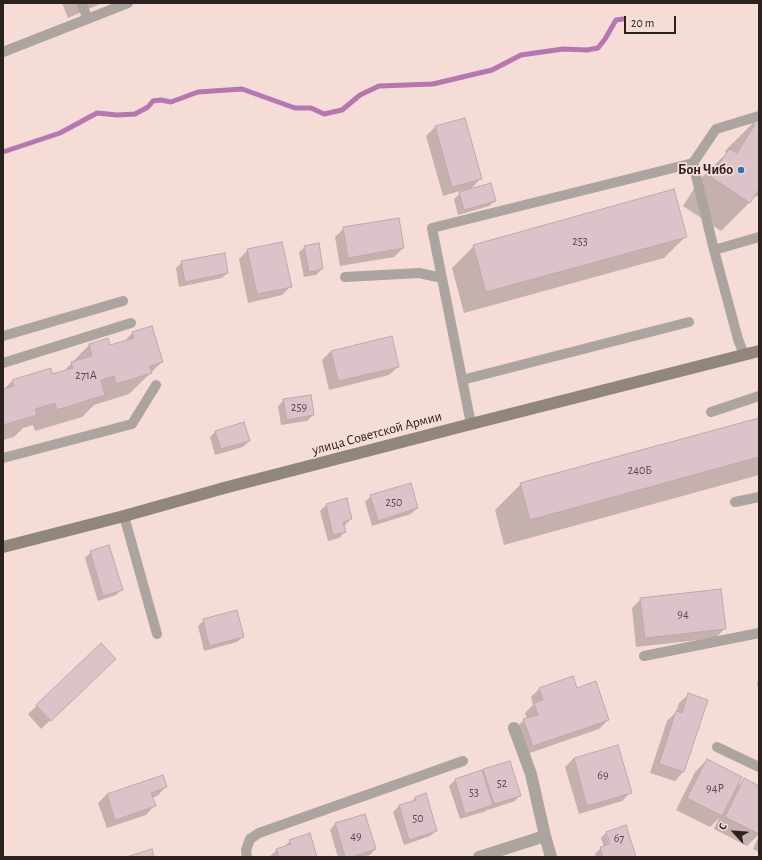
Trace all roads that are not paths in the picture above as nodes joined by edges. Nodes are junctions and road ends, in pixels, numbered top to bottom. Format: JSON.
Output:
{"nodes":[{"id":1,"x":81,"y":3,"type":"edge"},
{"id":2,"x":128,"y":3,"type":"edge"},
{"id":3,"x":88,"y":19,"type":"junction"},
{"id":4,"x":3,"y":52,"type":"edge"},
{"id":5,"x":759,"y":116,"type":"edge"},
{"id":6,"x":693,"y":163,"type":"junction"},
{"id":7,"x":759,"y":237,"type":"edge"},
{"id":8,"x":714,"y":250,"type":"junction"},
{"id":9,"x":346,"y":277,"type":"dead end"},
{"id":10,"x":442,"y":278,"type":"junction"},
{"id":11,"x":122,"y":301,"type":"dead end"},
{"id":12,"x":689,"y":322,"type":"dead end"},
{"id":13,"x":131,"y":324,"type":"dead end"},
{"id":14,"x":3,"y":336,"type":"edge"},
{"id":15,"x":759,"y":351,"type":"edge"},
{"id":16,"x":744,"y":355,"type":"junction"},
{"id":17,"x":3,"y":363,"type":"edge"},
{"id":18,"x":462,"y":380,"type":"junction"},
{"id":19,"x":156,"y":385,"type":"dead end"},
{"id":20,"x":759,"y":396,"type":"edge"},
{"id":21,"x":711,"y":412,"type":"dead end"},
{"id":22,"x":471,"y":424,"type":"junction"},
{"id":23,"x":3,"y":458,"type":"edge"},
{"id":24,"x":759,"y":497,"type":"edge"},
{"id":25,"x":735,"y":502,"type":"dead end"},
{"id":26,"x":124,"y":516,"type":"junction"},
{"id":27,"x":3,"y":547,"type":"edge"},
{"id":28,"x":759,"y":633,"type":"edge"},
{"id":29,"x":157,"y":634,"type":"dead end"},
{"id":30,"x":644,"y":656,"type":"dead end"},
{"id":31,"x":514,"y":728,"type":"dead end"},
{"id":32,"x":717,"y":747,"type":"dead end"},
{"id":33,"x":463,"y":762,"type":"dead end"},
{"id":34,"x":759,"y":767,"type":"edge"},
{"id":35,"x":544,"y":836,"type":"junction"},
{"id":36,"x":247,"y":857,"type":"edge"},
{"id":37,"x":479,"y":857,"type":"edge"},
{"id":38,"x":551,"y":857,"type":"edge"}],
"edges":[{"from":1,"to":3,"type":"lane"},
{"from":2,"to":3,"type":"lane"},
{"from":3,"to":4,"type":"lane"},
{"from":5,"to":6,"type":"lane"},
{"from":6,"to":8,"type":"lane"},
{"from":6,"to":10,"type":"lane"},
{"from":7,"to":8,"type":"lane"},
{"from":8,"to":16,"type":"lane"},
{"from":9,"to":10,"type":"lane"},
{"from":10,"to":18,"type":"lane"},
{"from":11,"to":14,"type":"lane"},
{"from":12,"to":18,"type":"lane"},
{"from":13,"to":17,"type":"lane"},
{"from":15,"to":16,"type":"street","name":"улица Советской Армии"},
{"from":16,"to":22,"type":"street","name":"улица Советской Армии"},
{"from":18,"to":22,"type":"lane"},
{"from":19,"to":23,"type":"lane"},
{"from":20,"to":21,"type":"lane"},
{"from":22,"to":26,"type":"street","name":"улица Советской Армии"},
{"from":24,"to":25,"type":"lane"},
{"from":26,"to":27,"type":"street","name":"улица Советской Армии"},
{"from":26,"to":29,"type":"lane"},
{"from":28,"to":30,"type":"lane"},
{"from":31,"to":35,"type":"street"},
{"from":32,"to":34,"type":"lane"},
{"from":33,"to":36,"type":"lane"},
{"from":35,"to":37,"type":"street"},
{"from":35,"to":38,"type":"street"}]}
